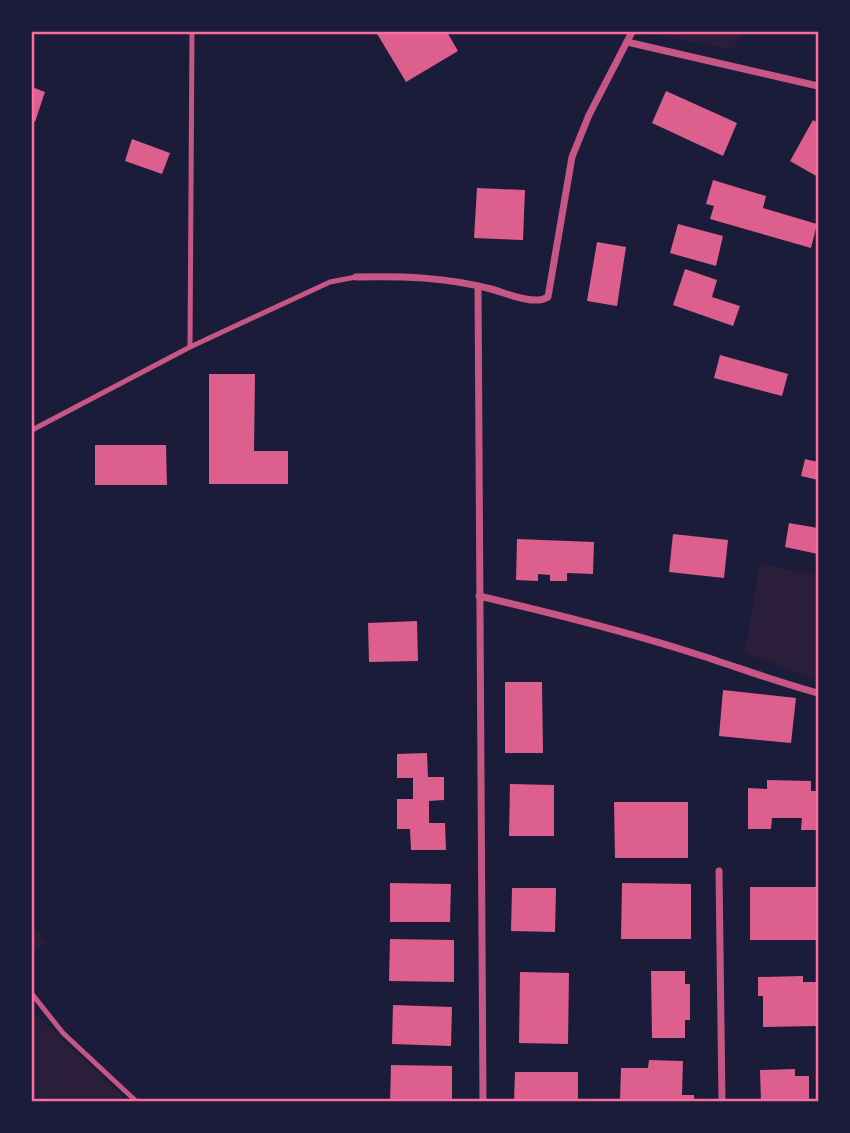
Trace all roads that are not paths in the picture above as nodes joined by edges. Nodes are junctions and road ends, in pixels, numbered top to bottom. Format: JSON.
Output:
{"nodes":[{"id":1,"x":192,"y":32,"type":"edge"},
{"id":2,"x":632,"y":32,"type":"edge"},
{"id":3,"x":627,"y":42,"type":"junction"},
{"id":4,"x":818,"y":86,"type":"edge"},
{"id":5,"x":356,"y":277,"type":"joint"},
{"id":6,"x":478,"y":286,"type":"junction"},
{"id":7,"x":190,"y":347,"type":"junction"},
{"id":8,"x":32,"y":430,"type":"edge"},
{"id":9,"x":479,"y":596,"type":"junction"},
{"id":10,"x":818,"y":693,"type":"edge"},
{"id":11,"x":719,"y":871,"type":"dead end"},
{"id":12,"x":32,"y":994,"type":"edge"},
{"id":13,"x":137,"y":1101,"type":"edge"},
{"id":14,"x":483,"y":1101,"type":"edge"},
{"id":15,"x":722,"y":1101,"type":"edge"}],
"edges":[{"from":1,"to":7,"type":"lane"},
{"from":2,"to":3,"type":"street"},
{"from":3,"to":4,"type":"street"},
{"from":3,"to":6,"type":"street"},
{"from":5,"to":6,"type":"street"},
{"from":5,"to":7,"type":"lane"},
{"from":6,"to":9,"type":"street"},
{"from":7,"to":8,"type":"lane"},
{"from":9,"to":10,"type":"street"},
{"from":9,"to":14,"type":"street"},
{"from":11,"to":15,"type":"street"},
{"from":12,"to":13,"type":"lane"}]}
